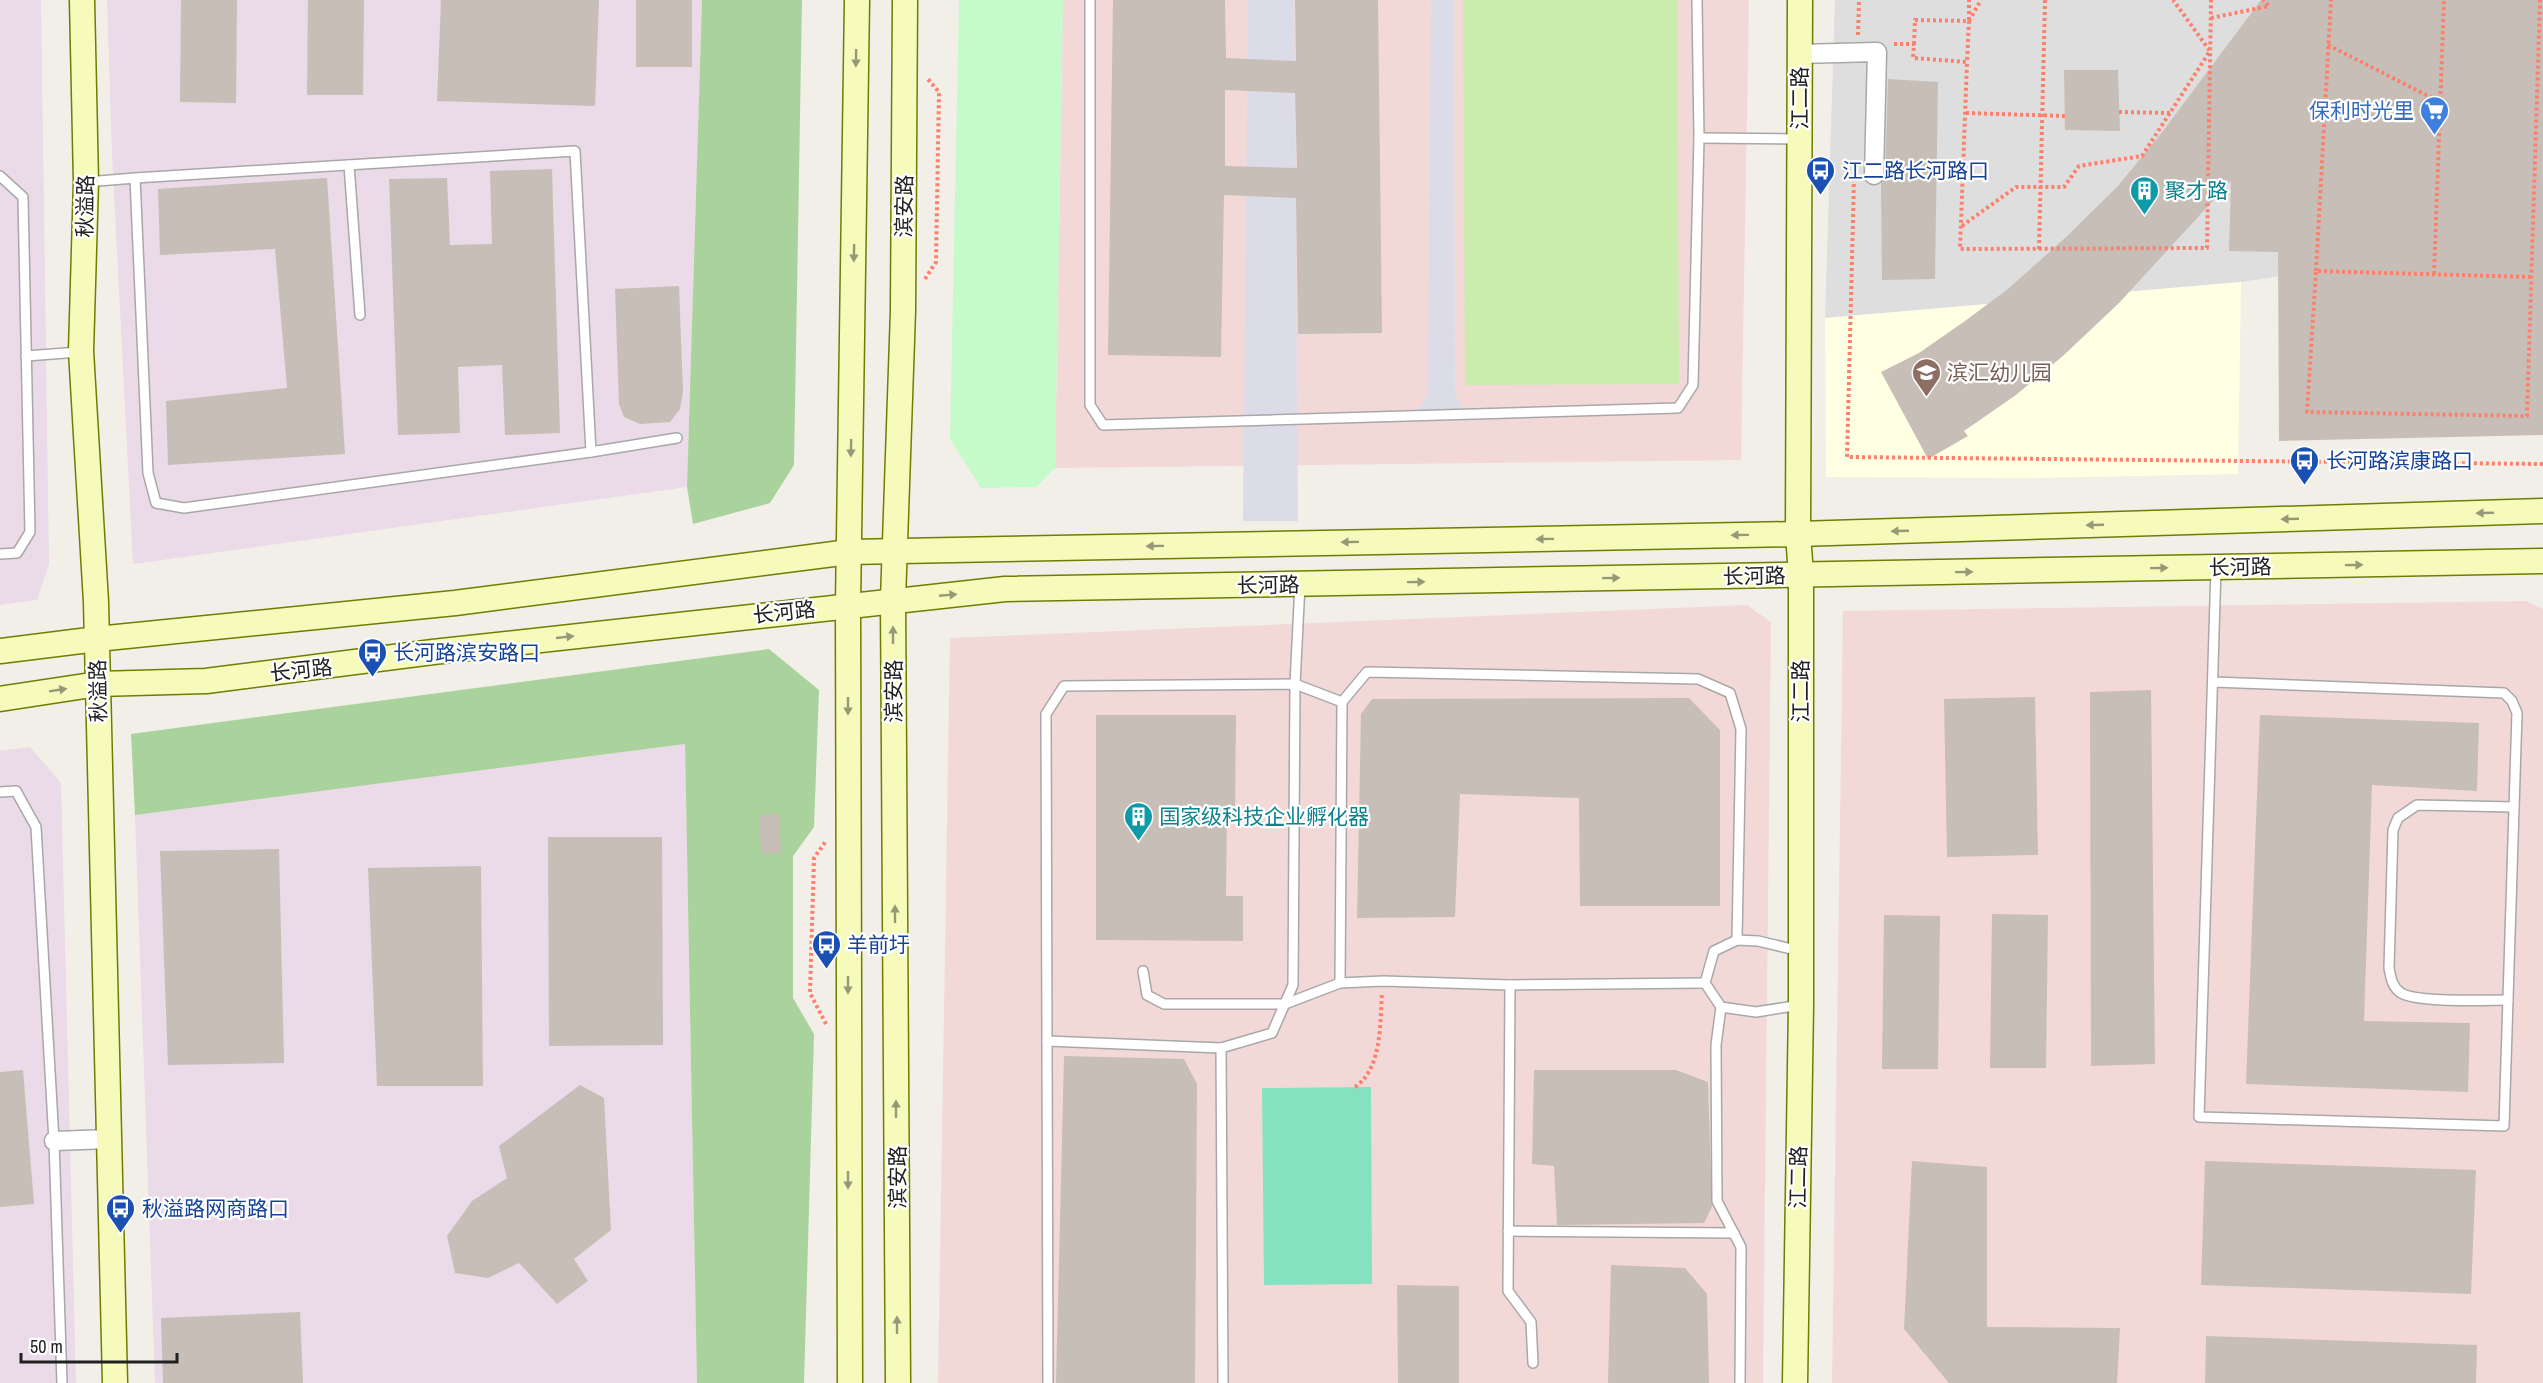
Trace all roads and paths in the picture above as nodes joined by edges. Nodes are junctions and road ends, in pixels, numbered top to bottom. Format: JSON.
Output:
{"nodes":[{"id":1,"x":82,"y":0,"type":"edge"},
{"id":2,"x":857,"y":0,"type":"edge"},
{"id":3,"x":905,"y":0,"type":"edge"},
{"id":4,"x":1090,"y":0,"type":"edge"},
{"id":5,"x":1697,"y":0,"type":"edge"},
{"id":6,"x":1800,"y":0,"type":"edge"},
{"id":7,"x":1859,"y":0,"type":"edge"},
{"id":8,"x":1969,"y":0,"type":"edge"},
{"id":9,"x":1981,"y":0,"type":"edge"},
{"id":10,"x":2045,"y":0,"type":"edge"},
{"id":11,"x":2173,"y":0,"type":"edge"},
{"id":12,"x":2211,"y":0,"type":"edge"},
{"id":13,"x":2264,"y":0,"type":"edge"},
{"id":14,"x":2331,"y":0,"type":"edge"},
{"id":15,"x":2444,"y":0,"type":"edge"},
{"id":16,"x":2540,"y":0,"type":"edge"},
{"id":17,"x":2211,"y":18,"type":"junction"},
{"id":18,"x":1969,"y":21,"type":"junction"},
{"id":19,"x":1891,"y":44,"type":"dead end"},
{"id":20,"x":1914,"y":44,"type":"junction"},
{"id":21,"x":2328,"y":45,"type":"junction"},
{"id":22,"x":1858,"y":47,"type":"dead end"},
{"id":23,"x":2210,"y":51,"type":"junction"},
{"id":24,"x":905,"y":52,"type":"junction"},
{"id":25,"x":1799,"y":54,"type":"junction"},
{"id":26,"x":1967,"y":62,"type":"junction"},
{"id":27,"x":2440,"y":102,"type":"junction"},
{"id":28,"x":2119,"y":112,"type":"dead end"},
{"id":29,"x":2170,"y":112,"type":"junction"},
{"id":30,"x":1966,"y":113,"type":"junction"},
{"id":31,"x":2041,"y":116,"type":"junction"},
{"id":32,"x":2065,"y":116,"type":"dead end"},
{"id":33,"x":1699,"y":138,"type":"junction"},
{"id":34,"x":1799,"y":139,"type":"junction"},
{"id":35,"x":349,"y":165,"type":"junction"},
{"id":36,"x":0,"y":176,"type":"edge"},
{"id":37,"x":1854,"y":176,"type":"dead end"},
{"id":38,"x":1874,"y":176,"type":"dead end"},
{"id":39,"x":135,"y":178,"type":"junction"},
{"id":40,"x":86,"y":182,"type":"junction"},
{"id":41,"x":2039,"y":187,"type":"junction"},
{"id":42,"x":1961,"y":226,"type":"junction"},
{"id":43,"x":2039,"y":249,"type":"junction"},
{"id":44,"x":2316,"y":271,"type":"junction"},
{"id":45,"x":2434,"y":274,"type":"junction"},
{"id":46,"x":2531,"y":277,"type":"junction"},
{"id":47,"x":922,"y":282,"type":"dead end"},
{"id":48,"x":360,"y":315,"type":"dead end"},
{"id":49,"x":81,"y":351,"type":"junction"},
{"id":50,"x":26,"y":356,"type":"junction"},
{"id":51,"x":677,"y":438,"type":"dead end"},
{"id":52,"x":591,"y":452,"type":"junction"},
{"id":53,"x":2543,"y":464,"type":"edge"},
{"id":54,"x":2543,"y":511,"type":"edge"},
{"id":55,"x":1798,"y":534,"type":"junction"},
{"id":56,"x":893,"y":551,"type":"junction"},
{"id":57,"x":849,"y":552,"type":"junction"},
{"id":58,"x":0,"y":554,"type":"edge"},
{"id":59,"x":2543,"y":561,"type":"edge"},
{"id":60,"x":2216,"y":567,"type":"junction"},
{"id":61,"x":1801,"y":575,"type":"junction"},
{"id":62,"x":1300,"y":584,"type":"junction"},
{"id":63,"x":893,"y":600,"type":"junction"},
{"id":64,"x":849,"y":605,"type":"junction"},
{"id":65,"x":97,"y":639,"type":"junction"},
{"id":66,"x":0,"y":651,"type":"edge"},
{"id":67,"x":2213,"y":682,"type":"junction"},
{"id":68,"x":98,"y":684,"type":"junction"},
{"id":69,"x":1295,"y":684,"type":"junction"},
{"id":70,"x":0,"y":699,"type":"edge"},
{"id":71,"x":1342,"y":702,"type":"junction"},
{"id":72,"x":0,"y":792,"type":"edge"},
{"id":73,"x":2514,"y":807,"type":"junction"},
{"id":74,"x":828,"y":839,"type":"dead end"},
{"id":75,"x":1737,"y":940,"type":"junction"},
{"id":76,"x":1800,"y":951,"type":"junction"},
{"id":77,"x":1143,"y":971,"type":"dead end"},
{"id":78,"x":1383,"y":981,"type":"junction"},
{"id":79,"x":1340,"y":983,"type":"junction"},
{"id":80,"x":1705,"y":983,"type":"junction"},
{"id":81,"x":1510,"y":985,"type":"junction"},
{"id":82,"x":2508,"y":1000,"type":"junction"},
{"id":83,"x":1285,"y":1004,"type":"junction"},
{"id":84,"x":1801,"y":1005,"type":"junction"},
{"id":85,"x":1721,"y":1007,"type":"junction"},
{"id":86,"x":831,"y":1033,"type":"dead end"},
{"id":87,"x":1047,"y":1041,"type":"junction"},
{"id":88,"x":1221,"y":1048,"type":"junction"},
{"id":89,"x":1355,"y":1087,"type":"dead end"},
{"id":90,"x":109,"y":1139,"type":"junction"},
{"id":91,"x":54,"y":1141,"type":"junction"},
{"id":92,"x":1508,"y":1231,"type":"junction"},
{"id":93,"x":1734,"y":1233,"type":"junction"},
{"id":94,"x":1533,"y":1363,"type":"dead end"},
{"id":95,"x":62,"y":1383,"type":"edge"},
{"id":96,"x":115,"y":1383,"type":"edge"},
{"id":97,"x":850,"y":1383,"type":"edge"},
{"id":98,"x":897,"y":1383,"type":"edge"},
{"id":99,"x":1048,"y":1383,"type":"edge"},
{"id":100,"x":1223,"y":1383,"type":"edge"},
{"id":101,"x":1740,"y":1383,"type":"edge"},
{"id":102,"x":1795,"y":1383,"type":"edge"}],
"edges":[{"from":1,"to":40,"type":"main road","name":"秋溢路"},
{"from":2,"to":57,"type":"main road","one_way":true},
{"from":3,"to":24,"type":"main road","name":"滨安路"},
{"from":4,"to":33,"type":"lane"},
{"from":5,"to":33,"type":"lane"},
{"from":6,"to":25,"type":"main road","name":"江二路"},
{"from":7,"to":22,"type":"path"},
{"from":8,"to":18,"type":"path"},
{"from":9,"to":18,"type":"path"},
{"from":10,"to":31,"type":"path"},
{"from":11,"to":23,"type":"path"},
{"from":12,"to":17,"type":"path"},
{"from":13,"to":17,"type":"path"},
{"from":14,"to":21,"type":"path"},
{"from":15,"to":27,"type":"path"},
{"from":16,"to":46,"type":"path"},
{"from":17,"to":23,"type":"path"},
{"from":18,"to":20,"type":"path"},
{"from":18,"to":26,"type":"path"},
{"from":19,"to":20,"type":"path"},
{"from":20,"to":26,"type":"path"},
{"from":21,"to":27,"type":"path"},
{"from":21,"to":44,"type":"path"},
{"from":23,"to":29,"type":"path"},
{"from":23,"to":43,"type":"path"},
{"from":24,"to":47,"type":"path"},
{"from":24,"to":56,"type":"main road","name":"滨安路"},
{"from":25,"to":34,"type":"main road","name":"江二路"},
{"from":25,"to":38,"type":"street"},
{"from":26,"to":30,"type":"path"},
{"from":27,"to":45,"type":"path"},
{"from":28,"to":29,"type":"path"},
{"from":29,"to":41,"type":"path"},
{"from":30,"to":31,"type":"path"},
{"from":30,"to":42,"type":"path"},
{"from":31,"to":32,"type":"path"},
{"from":31,"to":41,"type":"path"},
{"from":33,"to":34,"type":"lane"},
{"from":34,"to":55,"type":"main road","name":"江二路"},
{"from":35,"to":39,"type":"lane"},
{"from":35,"to":48,"type":"lane"},
{"from":35,"to":52,"type":"lane"},
{"from":36,"to":50,"type":"lane"},
{"from":37,"to":53,"type":"path"},
{"from":39,"to":40,"type":"lane"},
{"from":39,"to":52,"type":"lane"},
{"from":40,"to":49,"type":"main road","name":"秋溢路"},
{"from":41,"to":42,"type":"path"},
{"from":41,"to":43,"type":"path"},
{"from":42,"to":43,"type":"path"},
{"from":44,"to":45,"type":"path"},
{"from":44,"to":46,"type":"path"},
{"from":45,"to":46,"type":"path"},
{"from":49,"to":50,"type":"lane"},
{"from":49,"to":65,"type":"main road","name":"秋溢路"},
{"from":50,"to":58,"type":"lane"},
{"from":51,"to":52,"type":"lane"},
{"from":54,"to":55,"type":"main road","name":"长河路","one_way":true},
{"from":55,"to":56,"type":"main road","name":"长河路","one_way":true},
{"from":55,"to":61,"type":"main road","name":"江二路"},
{"from":56,"to":57,"type":"main road","name":"长河路"},
{"from":56,"to":63,"type":"main road","name":"滨安路"},
{"from":57,"to":64,"type":"main road"},
{"from":57,"to":65,"type":"main road","name":"长河路"},
{"from":60,"to":59,"type":"main road","name":"长河路","one_way":true},
{"from":61,"to":60,"type":"main road","name":"长河路","one_way":true},
{"from":60,"to":67,"type":"lane"},
{"from":62,"to":61,"type":"main road","name":"长河路","one_way":true},
{"from":61,"to":76,"type":"main road","name":"江二路"},
{"from":63,"to":62,"type":"main road","name":"长河路","one_way":true},
{"from":62,"to":69,"type":"lane"},
{"from":63,"to":64,"type":"main road","name":"长河路"},
{"from":98,"to":63,"type":"main road","name":"滨安路","one_way":true},
{"from":68,"to":64,"type":"main road","name":"长河路","one_way":true},
{"from":64,"to":97,"type":"main road","one_way":true},
{"from":65,"to":66,"type":"main road","name":"长河路"},
{"from":65,"to":68,"type":"main road","name":"秋溢路"},
{"from":67,"to":73,"type":"lane"},
{"from":67,"to":82,"type":"lane"},
{"from":70,"to":68,"type":"main road","name":"长河路","one_way":true},
{"from":68,"to":90,"type":"main road","name":"秋溢路"},
{"from":69,"to":71,"type":"lane"},
{"from":69,"to":83,"type":"lane"},
{"from":69,"to":87,"type":"lane"},
{"from":71,"to":75,"type":"lane"},
{"from":71,"to":79,"type":"lane"},
{"from":72,"to":91,"type":"lane"},
{"from":73,"to":82,"type":"lane"},
{"from":73,"to":82,"type":"lane"},
{"from":74,"to":86,"type":"path"},
{"from":75,"to":76,"type":"lane"},
{"from":75,"to":80,"type":"lane"},
{"from":76,"to":84,"type":"main road","name":"江二路"},
{"from":77,"to":83,"type":"lane"},
{"from":78,"to":79,"type":"lane"},
{"from":78,"to":81,"type":"lane"},
{"from":78,"to":89,"type":"path"},
{"from":79,"to":83,"type":"lane"},
{"from":80,"to":81,"type":"lane"},
{"from":80,"to":85,"type":"lane"},
{"from":81,"to":92,"type":"lane"},
{"from":83,"to":88,"type":"lane"},
{"from":84,"to":85,"type":"lane"},
{"from":84,"to":102,"type":"main road","name":"江二路"},
{"from":85,"to":93,"type":"lane"},
{"from":87,"to":88,"type":"lane"},
{"from":87,"to":99,"type":"lane"},
{"from":88,"to":100,"type":"lane"},
{"from":90,"to":91,"type":"street"},
{"from":90,"to":96,"type":"main road","name":"秋溢路"},
{"from":91,"to":95,"type":"lane"},
{"from":92,"to":93,"type":"lane"},
{"from":92,"to":94,"type":"lane"},
{"from":93,"to":101,"type":"lane"}]}
